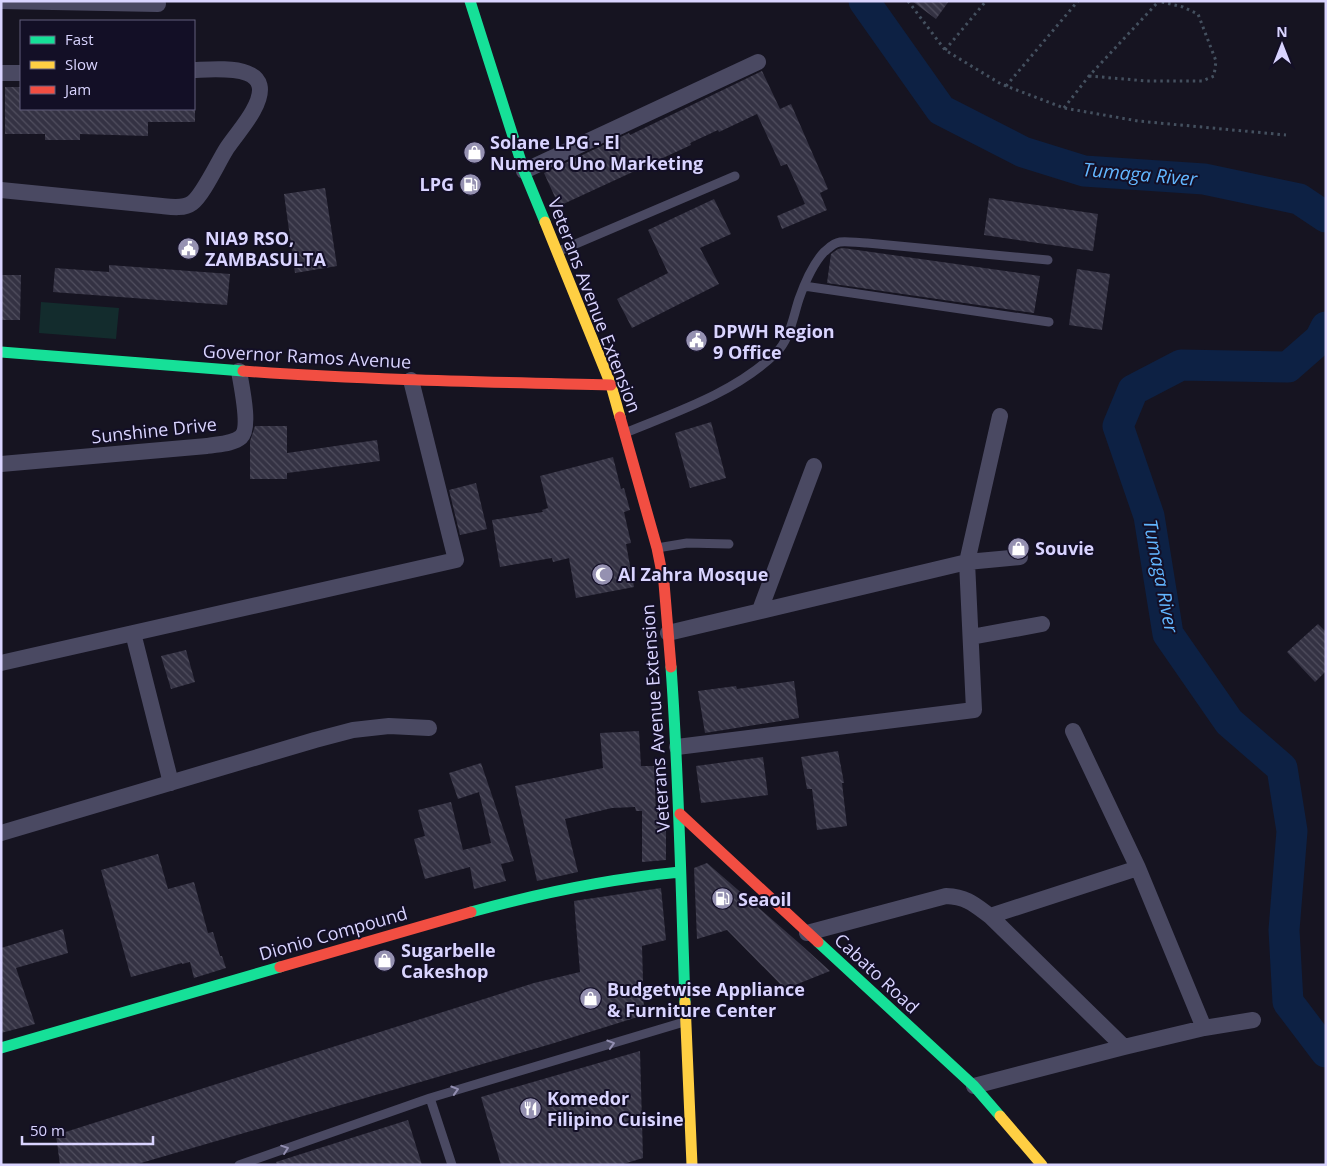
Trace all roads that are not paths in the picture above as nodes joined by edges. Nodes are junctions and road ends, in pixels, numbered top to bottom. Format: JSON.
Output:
{"nodes":[{"id":1,"x":1,"y":1,"type":"edge"},
{"id":2,"x":470,"y":1,"type":"edge"},
{"id":3,"x":158,"y":4,"type":"dead end"},
{"id":4,"x":758,"y":62,"type":"dead end"},
{"id":5,"x":195,"y":70,"type":"edge"},
{"id":6,"x":1,"y":73,"type":"edge"},
{"id":7,"x":20,"y":73,"type":"edge"},
{"id":8,"x":524,"y":171,"type":"junction"},
{"id":9,"x":735,"y":176,"type":"dead end"},
{"id":10,"x":1,"y":190,"type":"edge"},
{"id":11,"x":557,"y":252,"type":"junction"},
{"id":12,"x":1048,"y":260,"type":"dead end"},
{"id":13,"x":804,"y":286,"type":"junction"},
{"id":14,"x":1049,"y":322,"type":"dead end"},
{"id":15,"x":1,"y":352,"type":"edge"},
{"id":16,"x":239,"y":371,"type":"junction"},
{"id":17,"x":411,"y":380,"type":"junction"},
{"id":18,"x":611,"y":385,"type":"junction"},
{"id":19,"x":1000,"y":416,"type":"dead end"},
{"id":20,"x":625,"y":434,"type":"junction"},
{"id":21,"x":1,"y":464,"type":"edge"},
{"id":22,"x":814,"y":466,"type":"dead end"},
{"id":23,"x":729,"y":544,"type":"dead end"},
{"id":24,"x":656,"y":548,"type":"junction"},
{"id":25,"x":1020,"y":557,"type":"dead end"},
{"id":26,"x":967,"y":562,"type":"junction"},
{"id":27,"x":760,"y":610,"type":"junction"},
{"id":28,"x":1042,"y":624,"type":"dead end"},
{"id":29,"x":133,"y":633,"type":"junction"},
{"id":30,"x":668,"y":633,"type":"junction"},
{"id":31,"x":971,"y":637,"type":"junction"},
{"id":32,"x":1,"y":663,"type":"edge"},
{"id":33,"x":429,"y":728,"type":"dead end"},
{"id":34,"x":1073,"y":731,"type":"dead end"},
{"id":35,"x":677,"y":746,"type":"junction"},
{"id":36,"x":171,"y":783,"type":"junction"},
{"id":37,"x":680,"y":814,"type":"junction"},
{"id":38,"x":1,"y":832,"type":"edge"},
{"id":39,"x":1138,"y":868,"type":"junction"},
{"id":40,"x":680,"y":872,"type":"junction"},
{"id":41,"x":990,"y":916,"type":"junction"},
{"id":42,"x":807,"y":932,"type":"junction"},
{"id":43,"x":1253,"y":1020,"type":"dead end"},
{"id":44,"x":687,"y":1022,"type":"junction"},
{"id":45,"x":1204,"y":1028,"type":"junction"},
{"id":46,"x":1124,"y":1046,"type":"junction"},
{"id":47,"x":1,"y":1048,"type":"edge"},
{"id":48,"x":974,"y":1086,"type":"junction"},
{"id":49,"x":430,"y":1098,"type":"junction"},
{"id":50,"x":691,"y":1164,"type":"edge"},
{"id":51,"x":239,"y":1165,"type":"edge"},
{"id":52,"x":452,"y":1165,"type":"edge"},
{"id":53,"x":1042,"y":1165,"type":"edge"}],
"edges":[{"from":1,"to":3,"type":"street"},
{"from":2,"to":8,"type":"main road","name":"Veterans Avenue Extension"},
{"from":4,"to":8,"type":"street"},
{"from":5,"to":10,"type":"street"},
{"from":6,"to":7,"type":"street"},
{"from":8,"to":11,"type":"main road","name":"Veterans Avenue Extension"},
{"from":9,"to":11,"type":"lane"},
{"from":11,"to":18,"type":"main road","name":"Veterans Avenue Extension"},
{"from":12,"to":13,"type":"lane"},
{"from":13,"to":14,"type":"lane"},
{"from":13,"to":20,"type":"lane"},
{"from":15,"to":16,"type":"main road","name":"Governor Ramos Avenue"},
{"from":16,"to":17,"type":"main road","name":"Governor Ramos Avenue"},
{"from":16,"to":21,"type":"street","name":"Sunshine Drive"},
{"from":17,"to":18,"type":"main road","name":"Governor Ramos Avenue"},
{"from":17,"to":29,"type":"street"},
{"from":18,"to":20,"type":"main road","name":"Veterans Avenue Extension"},
{"from":19,"to":26,"type":"street"},
{"from":20,"to":24,"type":"main road","name":"Veterans Avenue Extension"},
{"from":22,"to":27,"type":"street"},
{"from":23,"to":24,"type":"lane"},
{"from":24,"to":30,"type":"main road","name":"Veterans Avenue Extension"},
{"from":25,"to":26,"type":"street"},
{"from":26,"to":27,"type":"street"},
{"from":26,"to":31,"type":"street"},
{"from":27,"to":30,"type":"street"},
{"from":28,"to":31,"type":"street"},
{"from":29,"to":32,"type":"street"},
{"from":29,"to":36,"type":"street"},
{"from":30,"to":35,"type":"main road","name":"Veterans Avenue Extension"},
{"from":31,"to":35,"type":"street"},
{"from":33,"to":36,"type":"street"},
{"from":34,"to":39,"type":"street"},
{"from":35,"to":37,"type":"main road","name":"Veterans Avenue Extension"},
{"from":36,"to":38,"type":"street"},
{"from":37,"to":40,"type":"main road","name":"Veterans Avenue Extension"},
{"from":37,"to":42,"type":"main road","name":"Cabato Road"},
{"from":39,"to":41,"type":"street"},
{"from":39,"to":45,"type":"street"},
{"from":40,"to":44,"type":"main road","name":"Veterans Avenue Extension"},
{"from":40,"to":47,"type":"main road","name":"Dionio Compound"},
{"from":41,"to":42,"type":"street"},
{"from":41,"to":46,"type":"street"},
{"from":42,"to":48,"type":"main road","name":"Cabato Road"},
{"from":43,"to":45,"type":"street"},
{"from":49,"to":44,"type":"lane","one_way":true},
{"from":44,"to":50,"type":"main road","name":"Veterans Avenue Extension"},
{"from":45,"to":46,"type":"street"},
{"from":46,"to":48,"type":"street"},
{"from":48,"to":53,"type":"main road","name":"Cabato Road"},
{"from":51,"to":49,"type":"lane","one_way":true},
{"from":49,"to":52,"type":"lane"}]}
